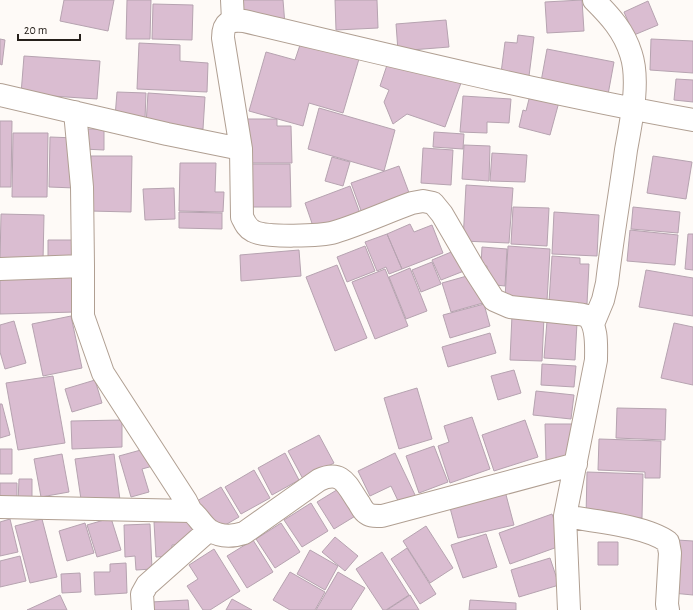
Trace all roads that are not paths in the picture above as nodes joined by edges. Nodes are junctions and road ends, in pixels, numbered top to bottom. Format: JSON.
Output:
{"nodes":[{"id":1,"x":594,"y":0,"type":"edge"},
{"id":2,"x":233,"y":10,"type":"edge"},
{"id":3,"x":0,"y":95,"type":"edge"},
{"id":4,"x":632,"y":110,"type":"junction"},
{"id":5,"x":75,"y":112,"type":"junction"},
{"id":6,"x":693,"y":120,"type":"edge"},
{"id":7,"x":241,"y":149,"type":"junction"},
{"id":8,"x":83,"y":266,"type":"junction"},
{"id":9,"x":0,"y":269,"type":"edge"},
{"id":10,"x":593,"y":324,"type":"junction"},
{"id":11,"x":576,"y":464,"type":"junction"},
{"id":12,"x":0,"y":507,"type":"edge"},
{"id":13,"x":191,"y":511,"type":"junction"},
{"id":14,"x":565,"y":516,"type":"junction"},
{"id":15,"x":210,"y":530,"type":"junction"},
{"id":16,"x":143,"y":610,"type":"edge"},
{"id":17,"x":569,"y":610,"type":"edge"},
{"id":18,"x":668,"y":610,"type":"edge"}],
"edges":[{"from":1,"to":4,"type":"street"},
{"from":2,"to":4,"type":"street"},
{"from":2,"to":7,"type":"street"},
{"from":3,"to":5,"type":"street"},
{"from":4,"to":6,"type":"street"},
{"from":4,"to":10,"type":"street"},
{"from":5,"to":7,"type":"street"},
{"from":5,"to":8,"type":"street"},
{"from":7,"to":10,"type":"street"},
{"from":8,"to":9,"type":"street"},
{"from":8,"to":13,"type":"street"},
{"from":10,"to":11,"type":"street"},
{"from":11,"to":14,"type":"street"},
{"from":11,"to":15,"type":"street"},
{"from":12,"to":13,"type":"street"},
{"from":13,"to":15,"type":"street"},
{"from":14,"to":17,"type":"street"},
{"from":14,"to":18,"type":"street"},
{"from":15,"to":16,"type":"street"}]}
